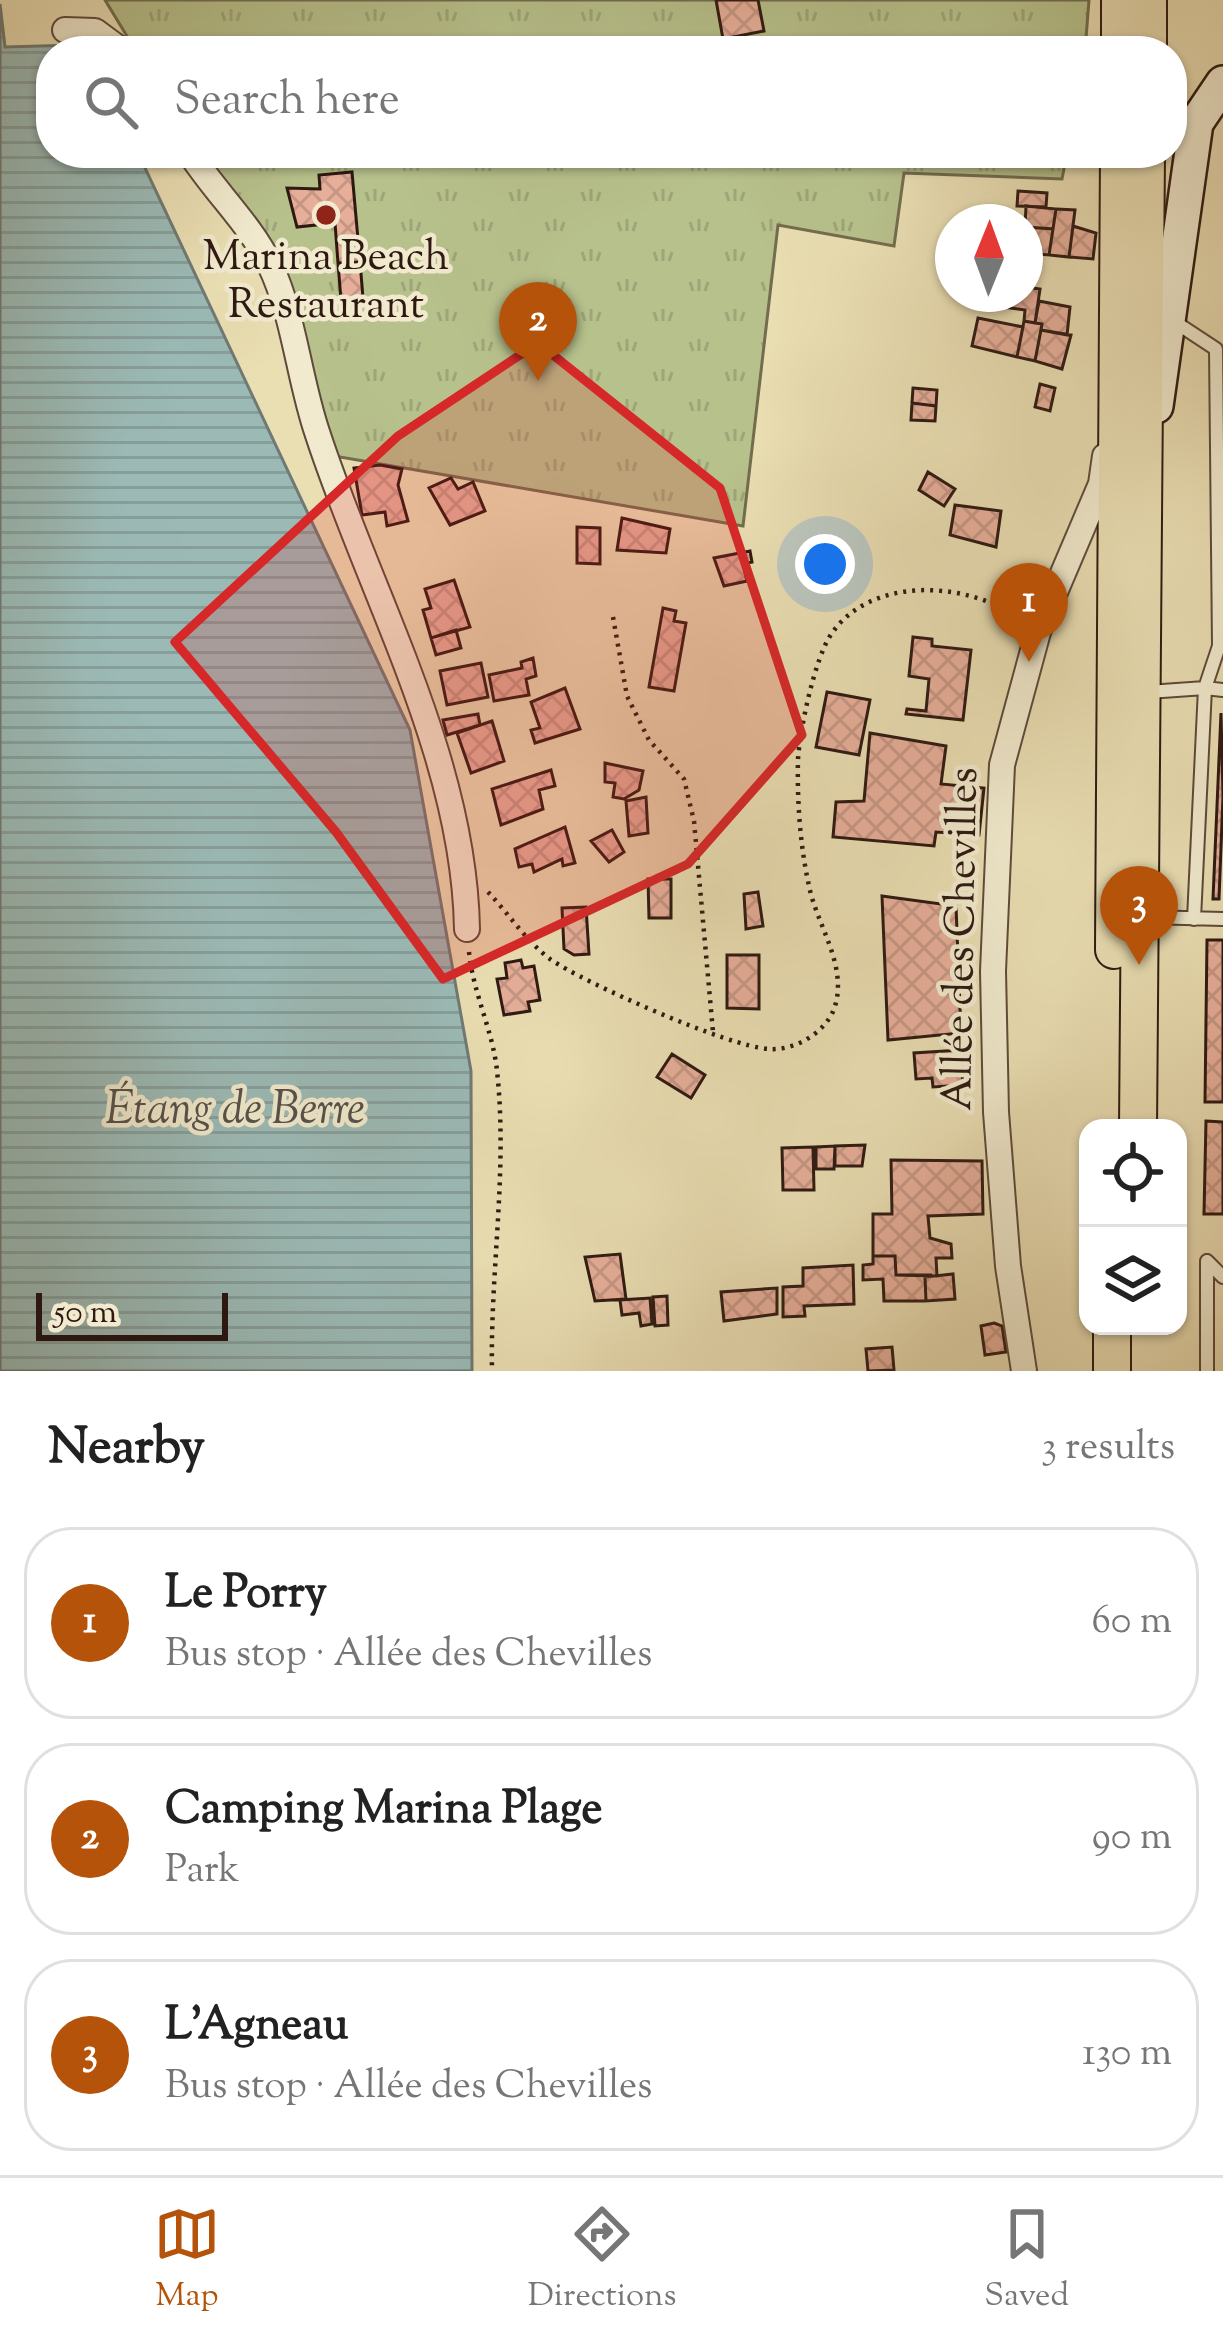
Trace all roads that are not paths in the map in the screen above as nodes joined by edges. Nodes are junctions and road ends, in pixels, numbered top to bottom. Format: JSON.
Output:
{"nodes":[{"id":1,"x":1120,"y":0,"type":"edge"},
{"id":2,"x":1148,"y":0,"type":"edge"},
{"id":3,"x":65,"y":30,"type":"dead end"},
{"id":4,"x":101,"y":36,"type":"edge"},
{"id":5,"x":1120,"y":36,"type":"edge"},
{"id":6,"x":1148,"y":36,"type":"edge"},
{"id":7,"x":1223,"y":83,"type":"edge"},
{"id":8,"x":201,"y":168,"type":"edge"},
{"id":9,"x":1119,"y":168,"type":"edge"},
{"id":10,"x":1146,"y":168,"type":"edge"},
{"id":11,"x":1168,"y":318,"type":"junction"},
{"id":12,"x":1116,"y":382,"type":"junction"},
{"id":13,"x":1141,"y":514,"type":"junction"},
{"id":14,"x":1205,"y":688,"type":"junction"},
{"id":15,"x":1223,"y":691,"type":"edge"},
{"id":16,"x":1141,"y":692,"type":"junction"},
{"id":17,"x":1139,"y":917,"type":"junction"},
{"id":18,"x":1194,"y":919,"type":"junction"},
{"id":19,"x":1223,"y":919,"type":"edge"},
{"id":20,"x":467,"y":929,"type":"road end"},
{"id":21,"x":1113,"y":1119,"type":"edge"},
{"id":22,"x":1138,"y":1119,"type":"edge"},
{"id":23,"x":1223,"y":1256,"type":"edge"},
{"id":24,"x":1207,"y":1261,"type":"junction"},
{"id":25,"x":1223,"y":1276,"type":"edge"},
{"id":26,"x":1112,"y":1335,"type":"edge"},
{"id":27,"x":1137,"y":1335,"type":"edge"},
{"id":28,"x":1024,"y":1371,"type":"edge"},
{"id":29,"x":1112,"y":1371,"type":"edge"},
{"id":30,"x":1137,"y":1371,"type":"edge"},
{"id":31,"x":1207,"y":1371,"type":"edge"}],
"edges":[{"from":1,"to":5,"type":"main road"},
{"from":2,"to":6,"type":"main road"},
{"from":3,"to":4,"type":"street"},
{"from":7,"to":11,"type":"main road"},
{"from":8,"to":20,"type":"street"},
{"from":9,"to":12,"type":"main road"},
{"from":10,"to":13,"type":"main road"},
{"from":11,"to":13,"type":"main road"},
{"from":11,"to":14,"type":"lane"},
{"from":12,"to":21,"type":"main road"},
{"from":12,"to":28,"type":"street","name":"Allée des Chevilles"},
{"from":13,"to":16,"type":"main road"},
{"from":14,"to":15,"type":"lane"},
{"from":14,"to":16,"type":"lane"},
{"from":14,"to":18,"type":"lane"},
{"from":16,"to":17,"type":"main road"},
{"from":17,"to":18,"type":"lane"},
{"from":17,"to":22,"type":"main road"},
{"from":18,"to":19,"type":"lane"},
{"from":23,"to":24,"type":"lane"},
{"from":24,"to":25,"type":"lane"},
{"from":24,"to":31,"type":"lane"},
{"from":26,"to":29,"type":"main road"},
{"from":27,"to":30,"type":"main road"}]}
